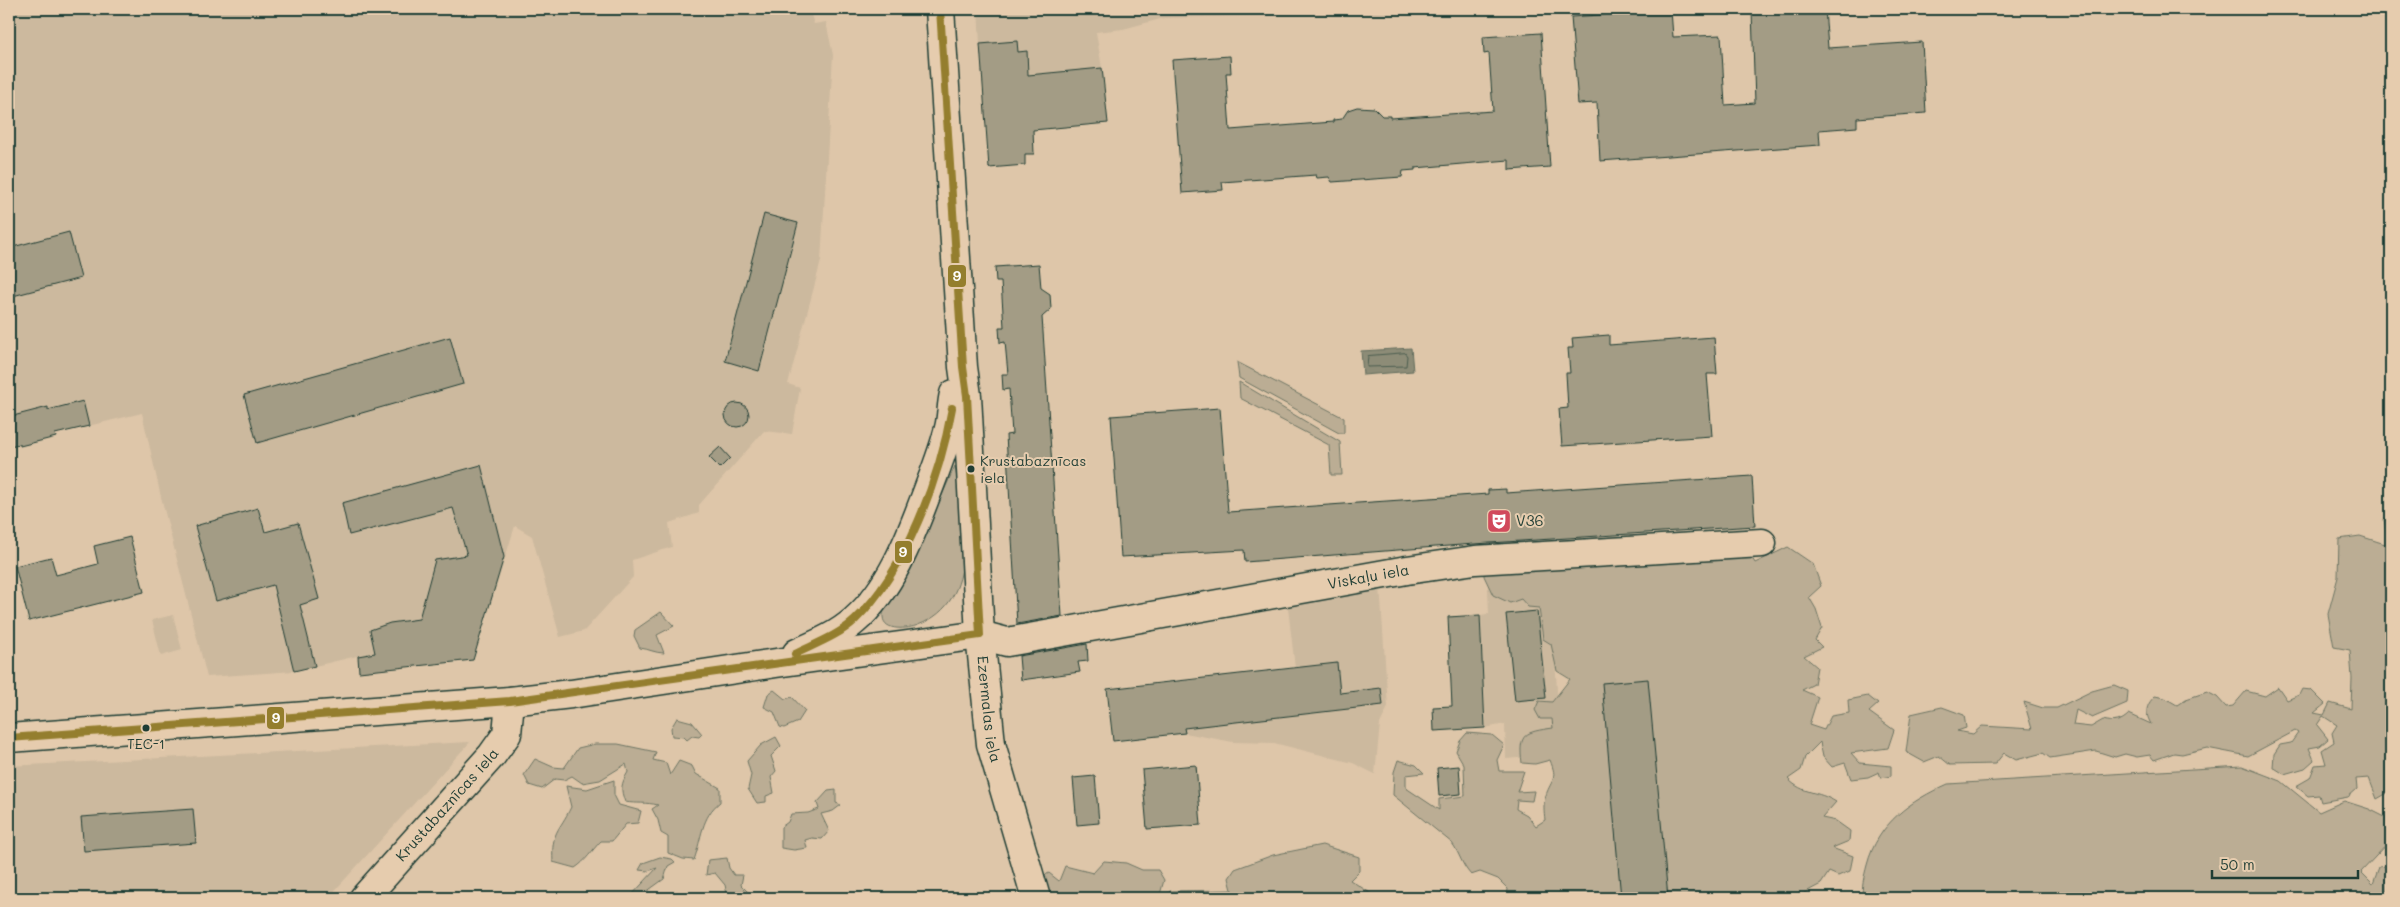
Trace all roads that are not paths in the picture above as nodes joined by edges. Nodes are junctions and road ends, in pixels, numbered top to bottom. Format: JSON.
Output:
{"nodes":[{"id":1,"x":940,"y":9,"type":"edge"},
{"id":2,"x":963,"y":366,"type":"junction"},
{"id":3,"x":1762,"y":543,"type":"dead end"},
{"id":4,"x":868,"y":605,"type":"junction"},
{"id":5,"x":980,"y":635,"type":"junction"},
{"id":6,"x":890,"y":648,"type":"junction"},
{"id":7,"x":776,"y":662,"type":"junction"},
{"id":8,"x":510,"y":701,"type":"junction"},
{"id":9,"x":9,"y":738,"type":"edge"},
{"id":10,"x":364,"y":898,"type":"edge"},
{"id":11,"x":1036,"y":898,"type":"edge"}],
"edges":[{"from":1,"to":2,"type":"street","name":"Ezermalas iela"},
{"from":2,"to":4,"type":"street","name":"Ezermalas iela"},
{"from":2,"to":5,"type":"street","name":"Ezermalas iela"},
{"from":3,"to":5,"type":"street","name":"Viskaļu iela"},
{"from":4,"to":6,"type":"street"},
{"from":4,"to":7,"type":"street","name":"Ezermalas iela"},
{"from":5,"to":6,"type":"street"},
{"from":5,"to":11,"type":"street","name":"Ezermalas iela"},
{"from":6,"to":7,"type":"street"},
{"from":7,"to":8,"type":"street"},
{"from":8,"to":9,"type":"street"},
{"from":8,"to":10,"type":"street","name":"Krustabaznīcas iela"}]}
